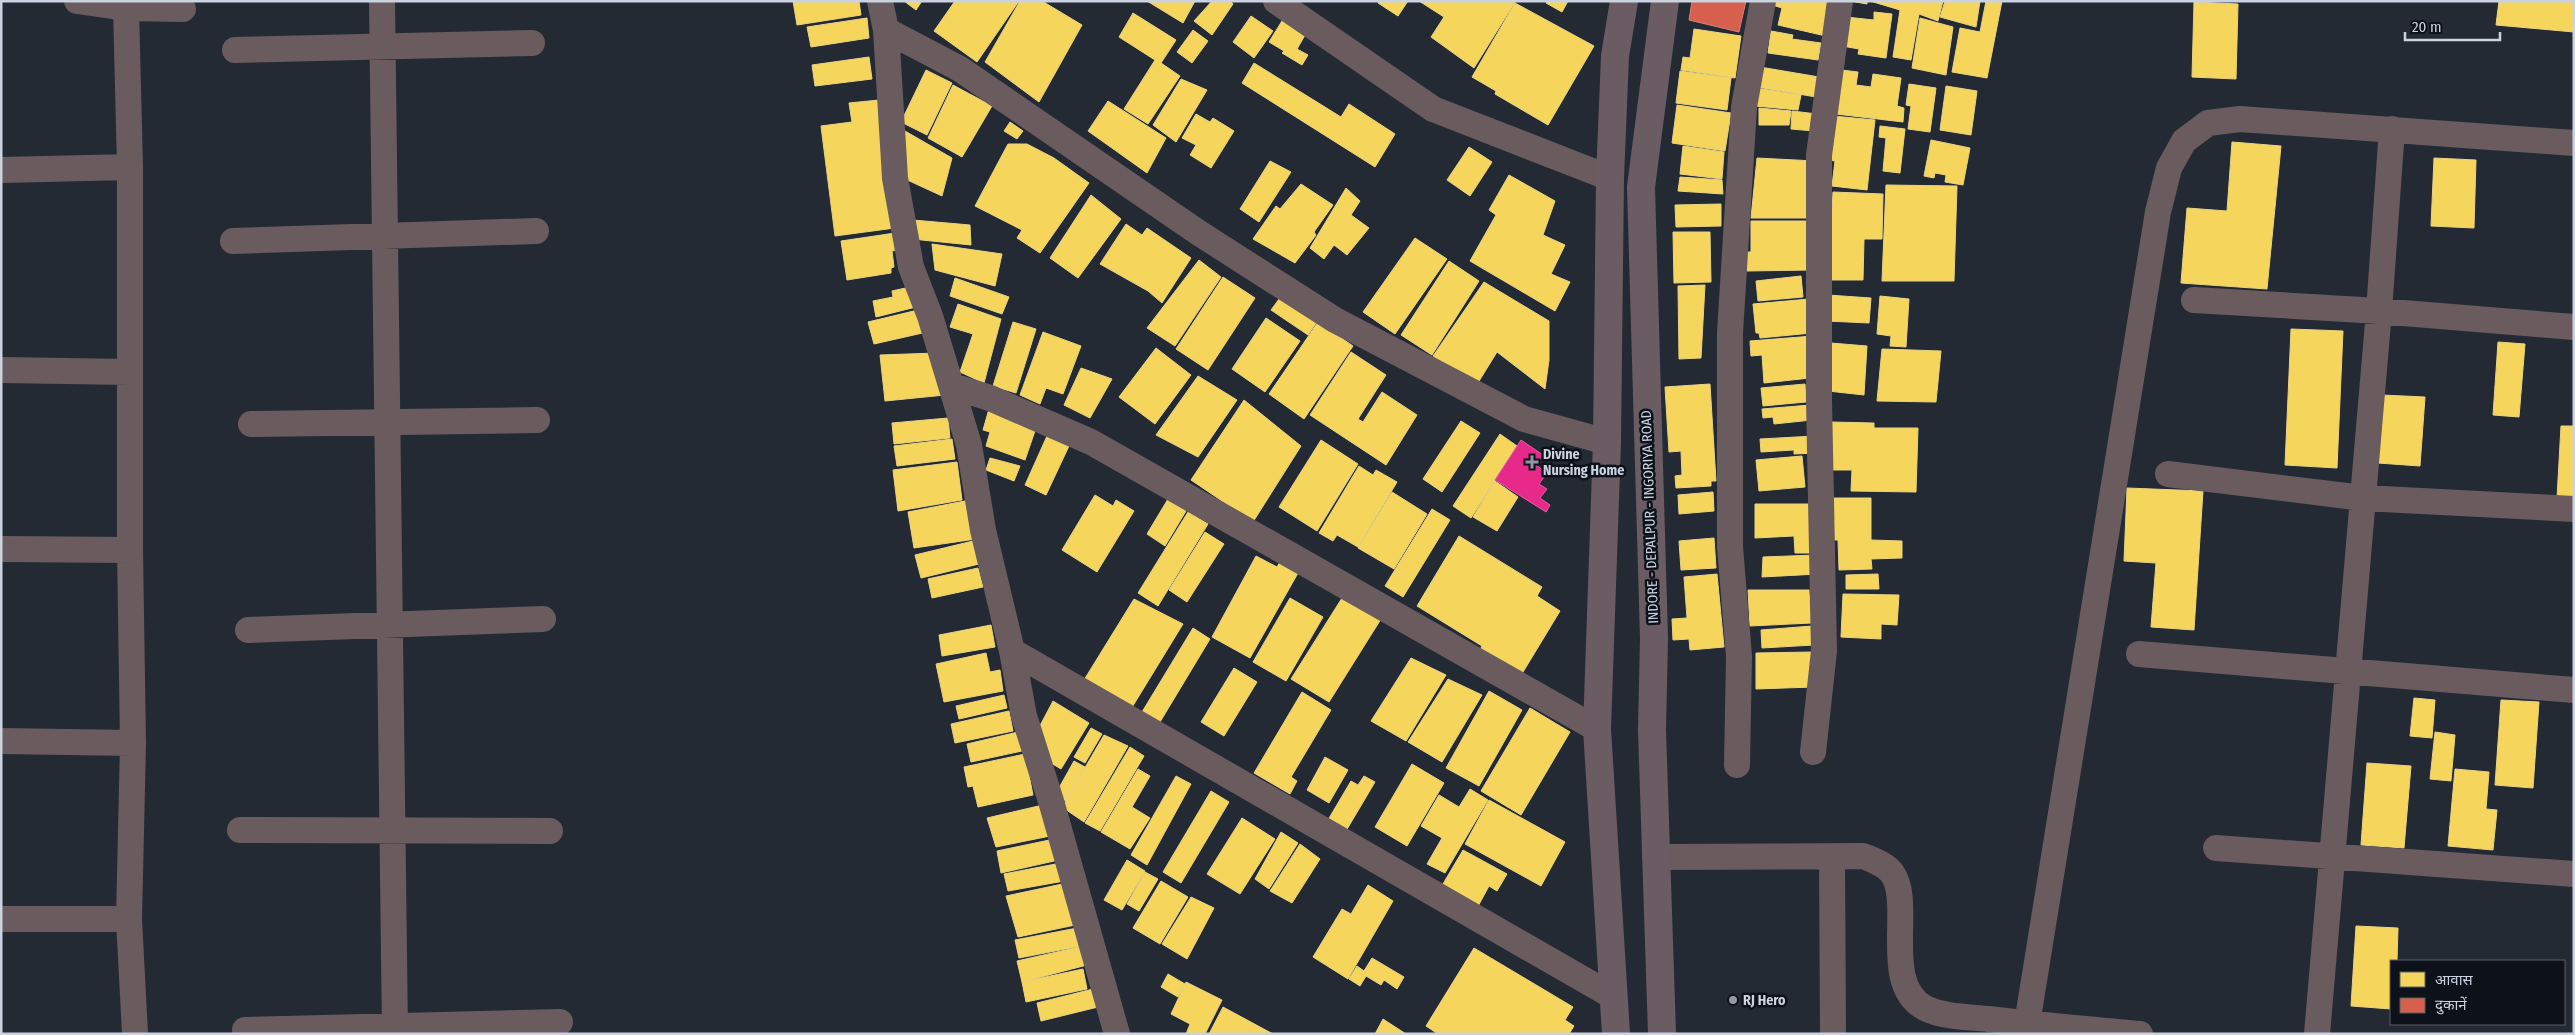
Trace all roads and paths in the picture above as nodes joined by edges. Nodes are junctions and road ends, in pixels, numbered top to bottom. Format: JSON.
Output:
{"nodes":[{"id":1,"x":77,"y":1,"type":"edge"},
{"id":2,"x":382,"y":1,"type":"edge"},
{"id":3,"x":880,"y":1,"type":"edge"},
{"id":4,"x":1276,"y":1,"type":"edge"},
{"id":5,"x":1624,"y":1,"type":"edge"},
{"id":6,"x":1666,"y":1,"type":"edge"},
{"id":7,"x":1762,"y":1,"type":"edge"},
{"id":8,"x":1840,"y":1,"type":"edge"},
{"id":9,"x":126,"y":8,"type":"junction"},
{"id":10,"x":183,"y":9,"type":"dead end"},
{"id":11,"x":886,"y":30,"type":"junction"},
{"id":12,"x":532,"y":43,"type":"dead end"},
{"id":13,"x":382,"y":46,"type":"junction"},
{"id":14,"x":235,"y":50,"type":"dead end"},
{"id":15,"x":2392,"y":129,"type":"junction"},
{"id":16,"x":2574,"y":143,"type":"edge"},
{"id":17,"x":130,"y":167,"type":"junction"},
{"id":18,"x":1,"y":170,"type":"edge"},
{"id":19,"x":1610,"y":178,"type":"junction"},
{"id":20,"x":536,"y":231,"type":"dead end"},
{"id":21,"x":385,"y":236,"type":"junction"},
{"id":22,"x":233,"y":241,"type":"dead end"},
{"id":23,"x":2194,"y":300,"type":"dead end"},
{"id":24,"x":2379,"y":311,"type":"junction"},
{"id":25,"x":2574,"y":327,"type":"edge"},
{"id":26,"x":1,"y":370,"type":"edge"},
{"id":27,"x":130,"y":372,"type":"junction"},
{"id":28,"x":952,"y":386,"type":"junction"},
{"id":29,"x":537,"y":420,"type":"dead end"},
{"id":30,"x":387,"y":423,"type":"junction"},
{"id":31,"x":251,"y":424,"type":"dead end"},
{"id":32,"x":1607,"y":442,"type":"junction"},
{"id":33,"x":2168,"y":474,"type":"dead end"},
{"id":34,"x":2363,"y":498,"type":"junction"},
{"id":35,"x":2574,"y":509,"type":"edge"},
{"id":36,"x":1,"y":550,"type":"edge"},
{"id":37,"x":130,"y":550,"type":"junction"},
{"id":38,"x":543,"y":619,"type":"dead end"},
{"id":39,"x":390,"y":626,"type":"junction"},
{"id":40,"x":248,"y":630,"type":"dead end"},
{"id":41,"x":1012,"y":651,"type":"junction"},
{"id":42,"x":2139,"y":654,"type":"dead end"},
{"id":43,"x":2348,"y":673,"type":"junction"},
{"id":44,"x":2574,"y":690,"type":"edge"},
{"id":45,"x":1597,"y":729,"type":"junction"},
{"id":46,"x":1,"y":740,"type":"edge"},
{"id":47,"x":133,"y":743,"type":"junction"},
{"id":48,"x":1813,"y":752,"type":"dead end"},
{"id":49,"x":1738,"y":765,"type":"dead end"},
{"id":50,"x":240,"y":830,"type":"dead end"},
{"id":51,"x":392,"y":830,"type":"junction"},
{"id":52,"x":550,"y":831,"type":"dead end"},
{"id":53,"x":2216,"y":848,"type":"dead end"},
{"id":54,"x":1655,"y":857,"type":"junction"},
{"id":55,"x":1832,"y":857,"type":"junction"},
{"id":56,"x":2332,"y":858,"type":"junction"},
{"id":57,"x":2574,"y":874,"type":"edge"},
{"id":58,"x":129,"y":918,"type":"junction"},
{"id":59,"x":1,"y":919,"type":"edge"},
{"id":60,"x":1614,"y":996,"type":"junction"},
{"id":61,"x":560,"y":1022,"type":"dead end"},
{"id":62,"x":2027,"y":1024,"type":"junction"},
{"id":63,"x":395,"y":1029,"type":"edge"},
{"id":64,"x":245,"y":1030,"type":"dead end"},
{"id":65,"x":135,"y":1034,"type":"edge"},
{"id":66,"x":1117,"y":1034,"type":"edge"},
{"id":67,"x":1616,"y":1034,"type":"edge"},
{"id":68,"x":1662,"y":1034,"type":"edge"},
{"id":69,"x":1833,"y":1034,"type":"edge"},
{"id":70,"x":2140,"y":1034,"type":"edge"},
{"id":71,"x":2317,"y":1034,"type":"edge"}],
"edges":[{"from":1,"to":9,"type":"street"},
{"from":2,"to":13,"type":"street"},
{"from":3,"to":11,"type":"street"},
{"from":4,"to":19,"type":"street"},
{"from":5,"to":19,"type":"main road"},
{"from":6,"to":54,"type":"main road","name":"INDORE - DEPALPUR - INGORIYA ROAD"},
{"from":7,"to":49,"type":"street"},
{"from":8,"to":48,"type":"street"},
{"from":9,"to":10,"type":"street"},
{"from":9,"to":17,"type":"street"},
{"from":11,"to":28,"type":"street"},
{"from":11,"to":32,"type":"street"},
{"from":12,"to":13,"type":"street"},
{"from":13,"to":14,"type":"street"},
{"from":13,"to":21,"type":"street"},
{"from":15,"to":16,"type":"street"},
{"from":15,"to":24,"type":"street"},
{"from":15,"to":62,"type":"street"},
{"from":17,"to":18,"type":"street"},
{"from":17,"to":27,"type":"street"},
{"from":19,"to":32,"type":"main road"},
{"from":20,"to":21,"type":"street"},
{"from":21,"to":22,"type":"street"},
{"from":21,"to":30,"type":"street"},
{"from":23,"to":24,"type":"street"},
{"from":24,"to":25,"type":"street"},
{"from":24,"to":34,"type":"street"},
{"from":26,"to":27,"type":"street"},
{"from":27,"to":37,"type":"street"},
{"from":28,"to":41,"type":"street"},
{"from":28,"to":45,"type":"street"},
{"from":29,"to":30,"type":"street"},
{"from":30,"to":31,"type":"street"},
{"from":30,"to":39,"type":"street"},
{"from":32,"to":45,"type":"main road"},
{"from":33,"to":34,"type":"street"},
{"from":34,"to":35,"type":"street"},
{"from":34,"to":43,"type":"street"},
{"from":36,"to":37,"type":"street"},
{"from":37,"to":47,"type":"street"},
{"from":38,"to":39,"type":"street"},
{"from":39,"to":40,"type":"street"},
{"from":39,"to":51,"type":"street"},
{"from":41,"to":60,"type":"street"},
{"from":41,"to":66,"type":"street"},
{"from":42,"to":43,"type":"street"},
{"from":43,"to":44,"type":"street"},
{"from":43,"to":56,"type":"street"},
{"from":45,"to":60,"type":"main road"},
{"from":46,"to":47,"type":"street"},
{"from":47,"to":58,"type":"street"},
{"from":50,"to":51,"type":"street"},
{"from":51,"to":52,"type":"street"},
{"from":51,"to":63,"type":"street"},
{"from":53,"to":56,"type":"street"},
{"from":54,"to":55,"type":"street"},
{"from":54,"to":68,"type":"main road","name":"INDORE - DEPALPUR - INGORIYA ROAD"},
{"from":55,"to":62,"type":"street"},
{"from":55,"to":69,"type":"street"},
{"from":56,"to":57,"type":"street"},
{"from":56,"to":71,"type":"street"},
{"from":58,"to":59,"type":"street"},
{"from":58,"to":65,"type":"street"},
{"from":60,"to":67,"type":"main road"},
{"from":61,"to":63,"type":"street"},
{"from":62,"to":70,"type":"street"},
{"from":63,"to":64,"type":"street"}]}
